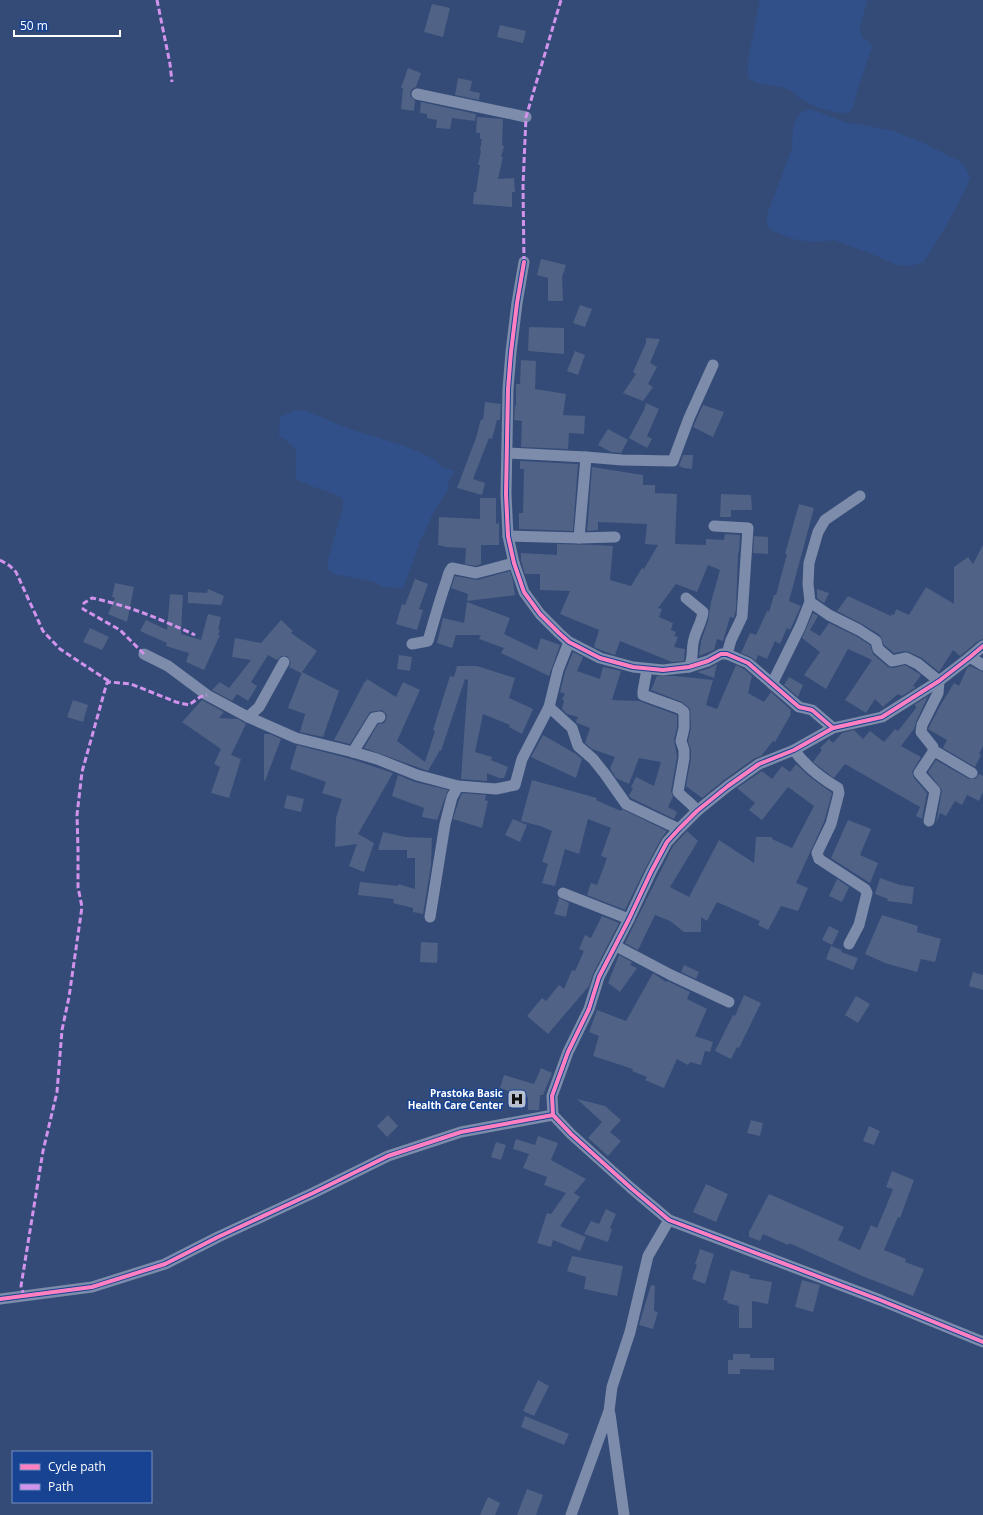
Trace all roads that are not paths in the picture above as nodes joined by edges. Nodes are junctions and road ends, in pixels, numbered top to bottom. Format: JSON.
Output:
{"nodes":[{"id":1,"x":417,"y":94,"type":"dead end"},
{"id":2,"x":526,"y":117,"type":"dead end"},
{"id":3,"x":524,"y":262,"type":"dead end"},
{"id":4,"x":713,"y":365,"type":"dead end"},
{"id":5,"x":506,"y":453,"type":"junction"},
{"id":6,"x":586,"y":456,"type":"junction"},
{"id":7,"x":860,"y":496,"type":"dead end"},
{"id":8,"x":714,"y":526,"type":"dead end"},
{"id":9,"x":508,"y":536,"type":"junction"},
{"id":10,"x":615,"y":537,"type":"dead end"},
{"id":11,"x":579,"y":538,"type":"junction"},
{"id":12,"x":514,"y":563,"type":"junction"},
{"id":13,"x":686,"y":598,"type":"dead end"},
{"id":14,"x":810,"y":602,"type":"junction"},
{"id":15,"x":569,"y":642,"type":"junction"},
{"id":16,"x":412,"y":644,"type":"dead end"},
{"id":17,"x":983,"y":646,"type":"edge"},
{"id":18,"x":144,"y":654,"type":"dead end"},
{"id":19,"x":727,"y":654,"type":"junction"},
{"id":20,"x":970,"y":658,"type":"junction"},
{"id":21,"x":284,"y":662,"type":"dead end"},
{"id":22,"x":983,"y":665,"type":"edge"},
{"id":23,"x":689,"y":667,"type":"junction"},
{"id":24,"x":647,"y":669,"type":"junction"},
{"id":25,"x":939,"y":681,"type":"junction"},
{"id":26,"x":772,"y":684,"type":"junction"},
{"id":27,"x":549,"y":707,"type":"junction"},
{"id":28,"x":248,"y":717,"type":"junction"},
{"id":29,"x":380,"y":717,"type":"dead end"},
{"id":30,"x":833,"y":728,"type":"junction"},
{"id":31,"x":794,"y":750,"type":"junction"},
{"id":32,"x":353,"y":752,"type":"junction"},
{"id":33,"x":933,"y":752,"type":"junction"},
{"id":34,"x":972,"y":773,"type":"dead end"},
{"id":35,"x":458,"y":786,"type":"junction"},
{"id":36,"x":697,"y":811,"type":"junction"},
{"id":37,"x":929,"y":821,"type":"dead end"},
{"id":38,"x":678,"y":829,"type":"junction"},
{"id":39,"x":563,"y":893,"type":"dead end"},
{"id":40,"x":430,"y":917,"type":"dead end"},
{"id":41,"x":629,"y":919,"type":"junction"},
{"id":42,"x":849,"y":944,"type":"dead end"},
{"id":43,"x":616,"y":946,"type":"junction"},
{"id":44,"x":729,"y":1002,"type":"dead end"},
{"id":45,"x":553,"y":1114,"type":"junction"},
{"id":46,"x":669,"y":1220,"type":"junction"},
{"id":47,"x":0,"y":1299,"type":"edge"},
{"id":48,"x":983,"y":1342,"type":"edge"},
{"id":49,"x":609,"y":1411,"type":"junction"},
{"id":50,"x":571,"y":1515,"type":"edge"},
{"id":51,"x":624,"y":1515,"type":"edge"}],
"edges":[{"from":1,"to":2,"type":"street"},
{"from":3,"to":5,"type":"street"},
{"from":4,"to":6,"type":"street"},
{"from":5,"to":6,"type":"street"},
{"from":5,"to":9,"type":"street"},
{"from":6,"to":11,"type":"street"},
{"from":7,"to":14,"type":"street"},
{"from":8,"to":19,"type":"street"},
{"from":9,"to":11,"type":"street"},
{"from":9,"to":12,"type":"street"},
{"from":10,"to":11,"type":"street"},
{"from":12,"to":15,"type":"street"},
{"from":12,"to":16,"type":"street"},
{"from":13,"to":23,"type":"street"},
{"from":14,"to":25,"type":"street"},
{"from":14,"to":26,"type":"street"},
{"from":15,"to":24,"type":"street"},
{"from":15,"to":27,"type":"street"},
{"from":17,"to":20,"type":"street"},
{"from":18,"to":28,"type":"street"},
{"from":19,"to":23,"type":"street"},
{"from":19,"to":26,"type":"street"},
{"from":20,"to":22,"type":"street"},
{"from":20,"to":25,"type":"street"},
{"from":21,"to":28,"type":"street"},
{"from":23,"to":24,"type":"street"},
{"from":24,"to":36,"type":"street"},
{"from":25,"to":30,"type":"street"},
{"from":25,"to":33,"type":"street"},
{"from":26,"to":30,"type":"street"},
{"from":27,"to":35,"type":"street"},
{"from":27,"to":38,"type":"street"},
{"from":28,"to":32,"type":"street"},
{"from":29,"to":32,"type":"street"},
{"from":30,"to":31,"type":"street"},
{"from":31,"to":36,"type":"street"},
{"from":31,"to":42,"type":"street"},
{"from":32,"to":35,"type":"street"},
{"from":33,"to":34,"type":"street"},
{"from":33,"to":37,"type":"street"},
{"from":35,"to":40,"type":"street"},
{"from":36,"to":38,"type":"street"},
{"from":38,"to":41,"type":"street"},
{"from":39,"to":41,"type":"street"},
{"from":41,"to":43,"type":"street"},
{"from":43,"to":44,"type":"street"},
{"from":43,"to":45,"type":"street"},
{"from":45,"to":46,"type":"street"},
{"from":45,"to":47,"type":"street"},
{"from":46,"to":48,"type":"street"},
{"from":46,"to":49,"type":"street"},
{"from":49,"to":50,"type":"street"},
{"from":49,"to":51,"type":"street"}]}
